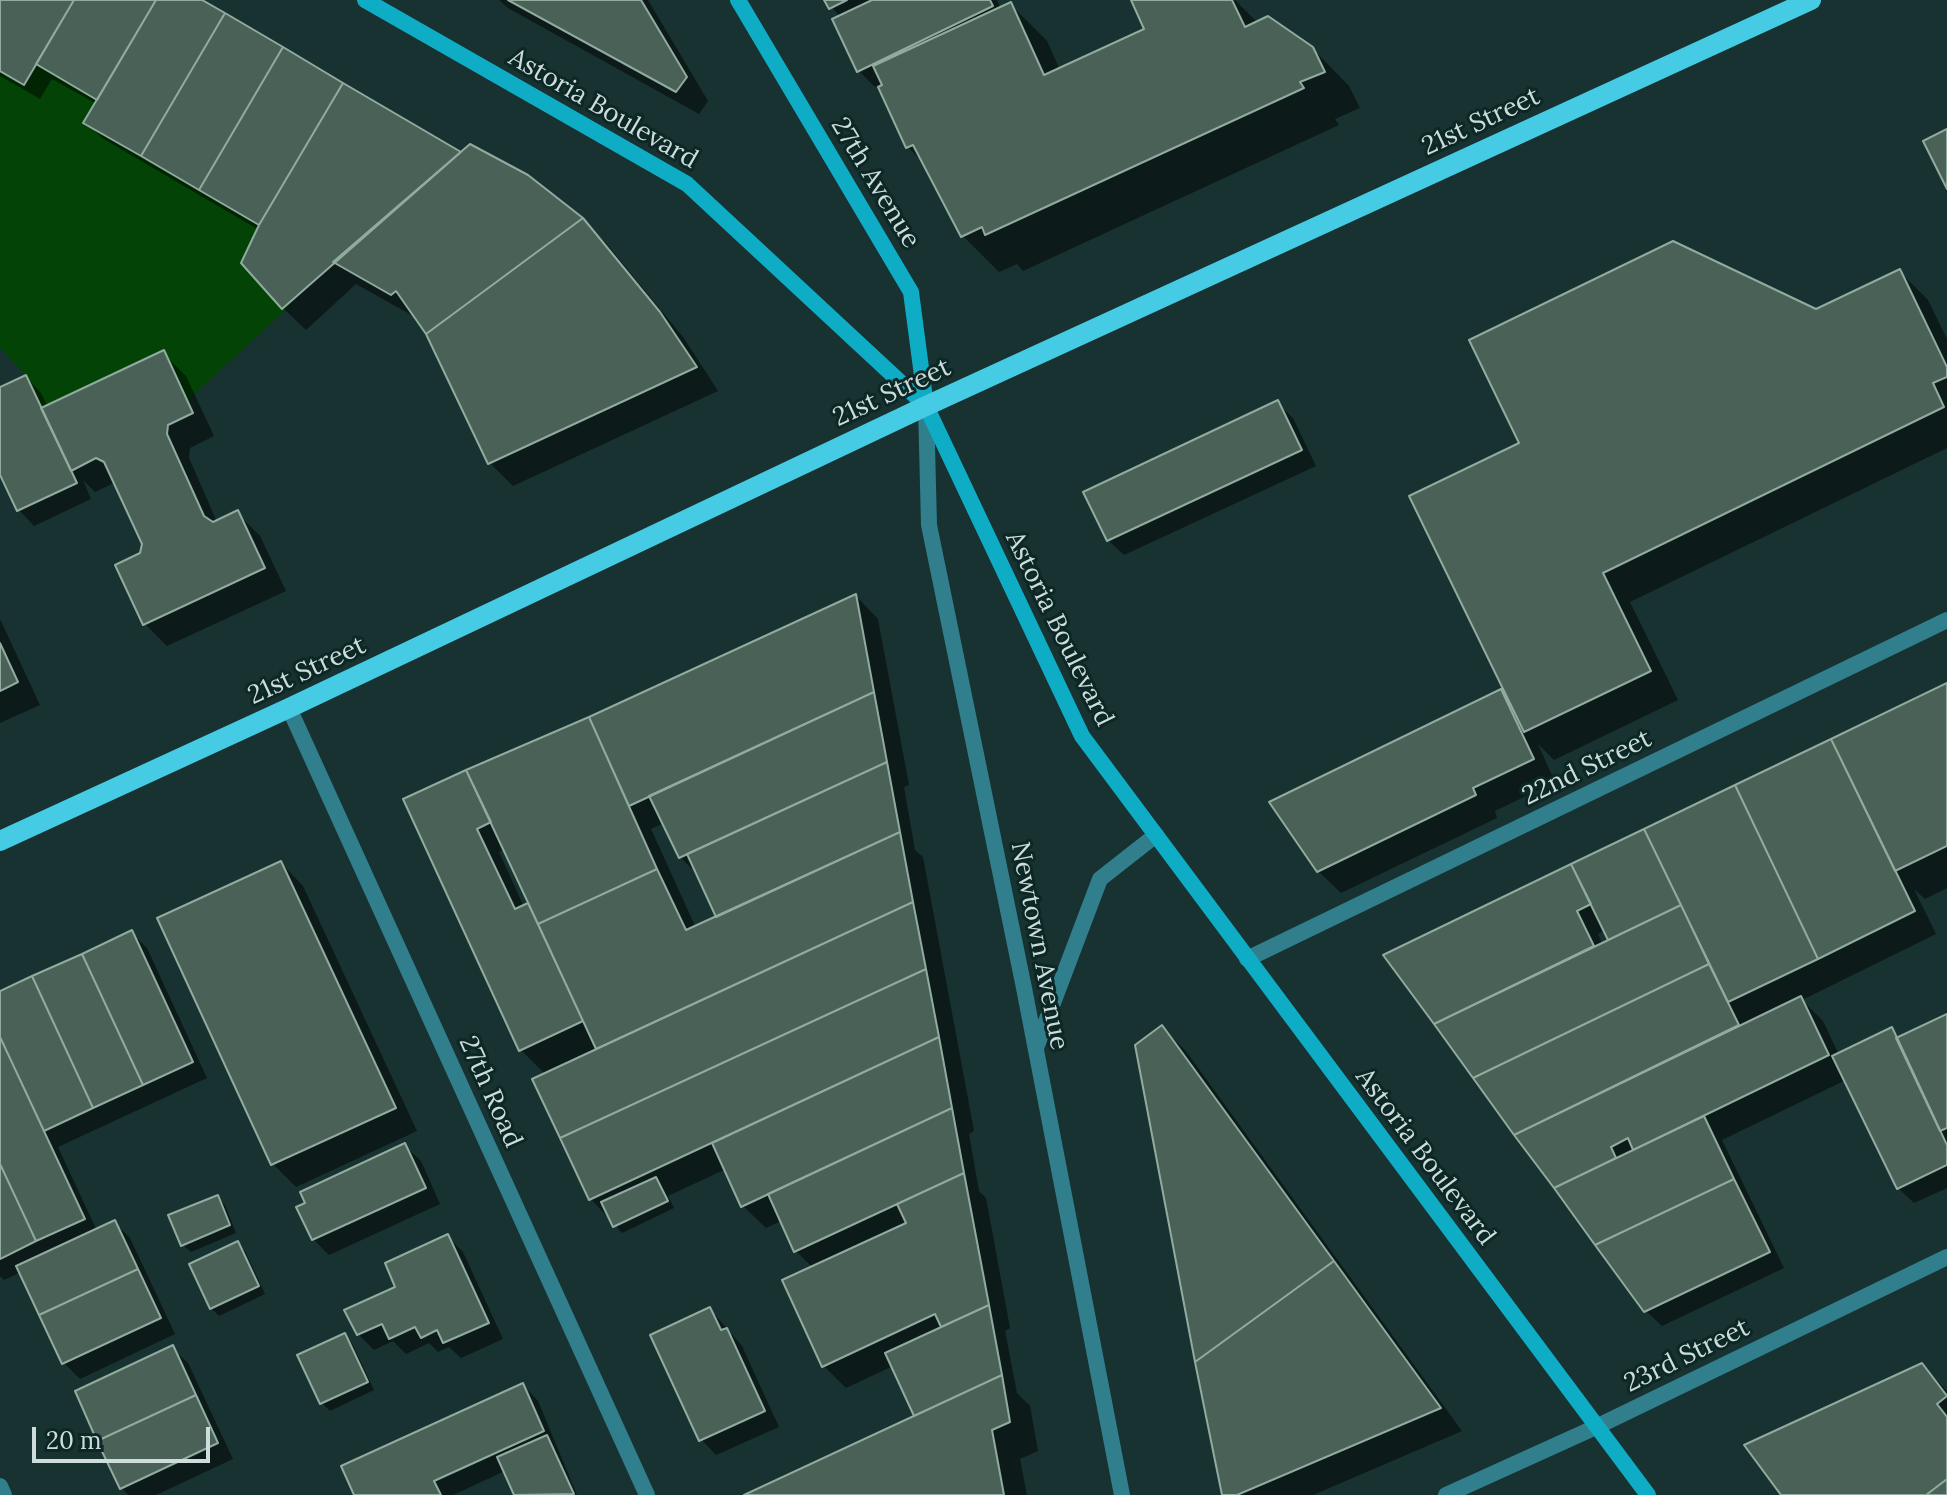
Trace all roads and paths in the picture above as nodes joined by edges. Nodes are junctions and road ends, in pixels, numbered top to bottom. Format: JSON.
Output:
{"nodes":[{"id":1,"x":365,"y":0,"type":"edge"},
{"id":2,"x":738,"y":0,"type":"edge"},
{"id":3,"x":1811,"y":0,"type":"edge"},
{"id":4,"x":926,"y":406,"type":"junction"},
{"id":5,"x":1947,"y":620,"type":"edge"},
{"id":6,"x":289,"y":708,"type":"junction"},
{"id":7,"x":1156,"y":835,"type":"junction"},
{"id":8,"x":0,"y":841,"type":"edge"},
{"id":9,"x":1247,"y":959,"type":"junction"},
{"id":10,"x":1036,"y":1050,"type":"junction"},
{"id":11,"x":1947,"y":1257,"type":"edge"},
{"id":12,"x":1596,"y":1427,"type":"junction"},
{"id":13,"x":0,"y":1486,"type":"edge"},
{"id":14,"x":4,"y":1495,"type":"edge"},
{"id":15,"x":647,"y":1495,"type":"edge"},
{"id":16,"x":1122,"y":1495,"type":"edge"},
{"id":17,"x":1446,"y":1495,"type":"edge"},
{"id":18,"x":1648,"y":1495,"type":"edge"}],
"edges":[{"from":1,"to":4,"type":"main road","name":"Astoria Boulevard"},
{"from":2,"to":4,"type":"main road","name":"27th Avenue"},
{"from":3,"to":4,"type":"main road","name":"21st Street"},
{"from":4,"to":6,"type":"main road","name":"21st Street"},
{"from":4,"to":7,"type":"main road","name":"Astoria Boulevard"},
{"from":4,"to":10,"type":"street","name":"Newtown Avenue"},
{"from":5,"to":9,"type":"street","name":"22nd Street"},
{"from":6,"to":8,"type":"main road","name":"21st Street"},
{"from":6,"to":15,"type":"street","name":"27th Road"},
{"from":7,"to":9,"type":"main road","name":"Astoria Boulevard"},
{"from":7,"to":10,"type":"street"},
{"from":9,"to":12,"type":"main road","name":"Astoria Boulevard"},
{"from":10,"to":16,"type":"street","name":"Newtown Avenue"},
{"from":11,"to":12,"type":"street","name":"23rd Street"},
{"from":12,"to":17,"type":"street","name":"23rd Street"},
{"from":12,"to":18,"type":"main road","name":"Astoria Boulevard"},
{"from":13,"to":14,"type":"street"}]}
